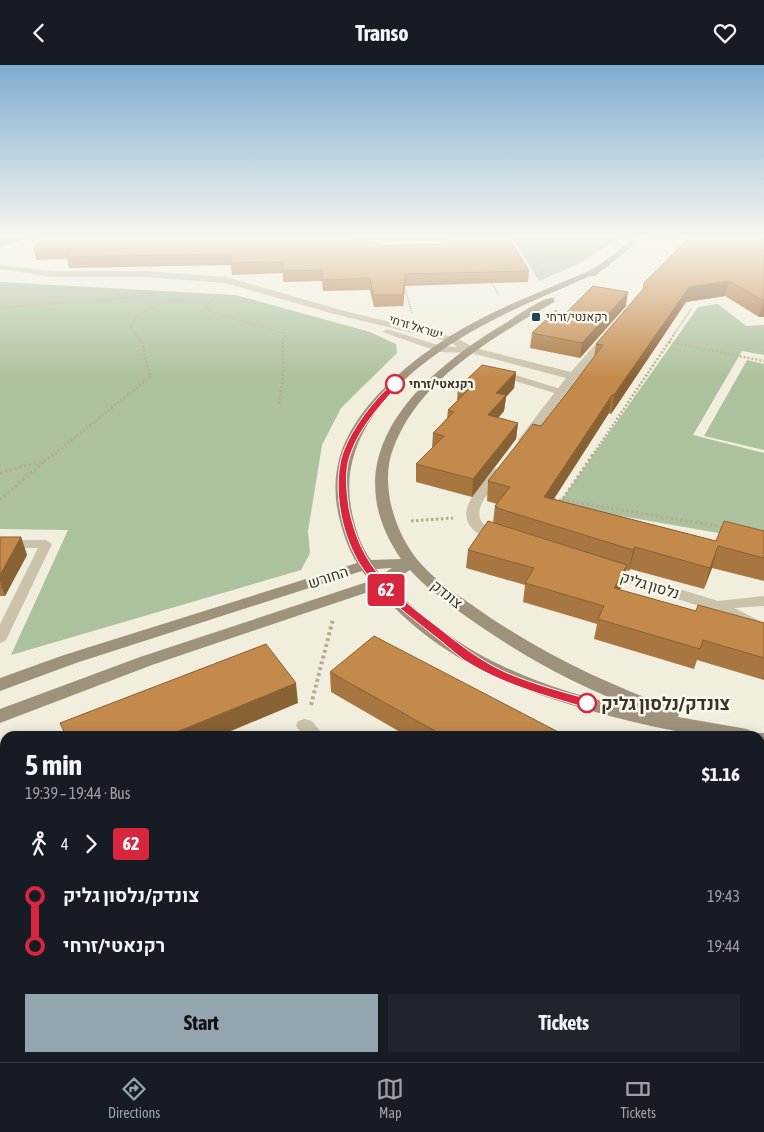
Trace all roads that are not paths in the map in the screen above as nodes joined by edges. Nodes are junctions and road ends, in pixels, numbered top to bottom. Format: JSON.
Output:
{"nodes":[{"id":1,"x":242,"y":285,"type":"edge"},
{"id":2,"x":565,"y":285,"type":"edge"},
{"id":3,"x":574,"y":285,"type":"edge"},
{"id":4,"x":342,"y":313,"type":"junction"},
{"id":5,"x":618,"y":324,"type":"edge"},
{"id":6,"x":453,"y":339,"type":"junction"},
{"id":7,"x":440,"y":349,"type":"junction"},
{"id":8,"x":471,"y":350,"type":"junction"},
{"id":9,"x":492,"y":371,"type":"edge"},
{"id":10,"x":573,"y":376,"type":"junction"},
{"id":11,"x":561,"y":392,"type":"junction"},
{"id":12,"x":510,"y":541,"type":"edge"},
{"id":13,"x":0,"y":544,"type":"edge"},
{"id":14,"x":411,"y":563,"type":"junction"},
{"id":15,"x":365,"y":565,"type":"junction"},
{"id":16,"x":595,"y":568,"type":"edge"},
{"id":17,"x":379,"y":583,"type":"junction"},
{"id":18,"x":764,"y":601,"type":"edge"},
{"id":19,"x":717,"y":606,"type":"junction"},
{"id":20,"x":764,"y":630,"type":"edge"},
{"id":21,"x":0,"y":638,"type":"edge"},
{"id":22,"x":0,"y":685,"type":"edge"},
{"id":23,"x":0,"y":716,"type":"edge"},
{"id":24,"x":714,"y":729,"type":"junction"},
{"id":25,"x":723,"y":731,"type":"edge"}],
"edges":[{"from":1,"to":4,"type":"street","name":"ישראל זרחי"},
{"from":2,"to":6,"type":"street","name":"צונדק"},
{"from":3,"to":8,"type":"street","name":"צונדק"},
{"from":4,"to":6,"type":"street","name":"ישראל זרחי"},
{"from":4,"to":7,"type":"street","name":"ישראל זרחי"},
{"from":5,"to":10,"type":"street"},
{"from":6,"to":7,"type":"street","name":"צונדק"},
{"from":6,"to":8,"type":"street","name":"ישראל זרחי"},
{"from":7,"to":8,"type":"street","name":"ישראל זרחי"},
{"from":7,"to":15,"type":"street","name":"צונדק"},
{"from":8,"to":10,"type":"street"},
{"from":8,"to":14,"type":"street","name":"צונדק"},
{"from":9,"to":11,"type":"lane"},
{"from":10,"to":11,"type":"street"},
{"from":11,"to":12,"type":"street"},
{"from":13,"to":21,"type":"lane"},
{"from":14,"to":15,"type":"street","name":"החורש"},
{"from":14,"to":17,"type":"street","name":"החורש"},
{"from":14,"to":24,"type":"street","name":"צונדק"},
{"from":15,"to":17,"type":"street","name":"צונדק"},
{"from":15,"to":22,"type":"street","name":"החורש"},
{"from":16,"to":19,"type":"street","name":"נלסון גליק"},
{"from":17,"to":23,"type":"street","name":"החורש"},
{"from":17,"to":24,"type":"street","name":"צונדק"},
{"from":18,"to":19,"type":"street","name":"נלסון גליק"},
{"from":19,"to":20,"type":"street","name":"נלסון גליק"},
{"from":24,"to":25,"type":"street","name":"צונדק"}]}
